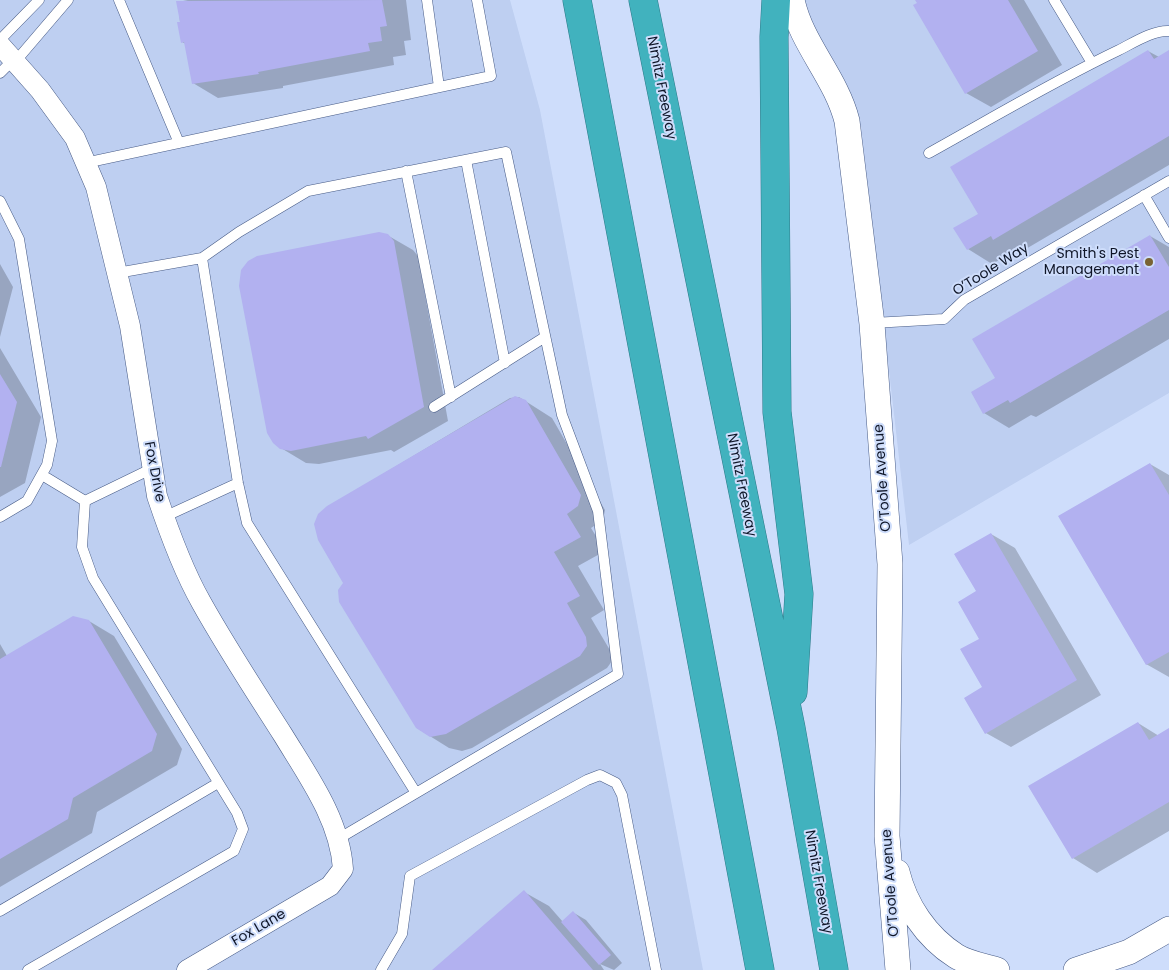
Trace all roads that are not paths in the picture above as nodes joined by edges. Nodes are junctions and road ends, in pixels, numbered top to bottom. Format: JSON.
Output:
{"nodes":[{"id":1,"x":39,"y":0,"type":"edge"},
{"id":2,"x":68,"y":0,"type":"edge"},
{"id":3,"x":119,"y":0,"type":"edge"},
{"id":4,"x":427,"y":0,"type":"edge"},
{"id":5,"x":477,"y":0,"type":"edge"},
{"id":6,"x":577,"y":0,"type":"edge"},
{"id":7,"x":643,"y":0,"type":"edge"},
{"id":8,"x":776,"y":0,"type":"edge"},
{"id":9,"x":792,"y":0,"type":"edge"},
{"id":10,"x":1054,"y":0,"type":"edge"},
{"id":11,"x":1169,"y":31,"type":"edge"},
{"id":12,"x":0,"y":40,"type":"edge"},
{"id":13,"x":7,"y":60,"type":"edge"},
{"id":14,"x":1092,"y":63,"type":"junction"},
{"id":15,"x":439,"y":87,"type":"junction"},
{"id":16,"x":179,"y":143,"type":"junction"},
{"id":17,"x":929,"y":153,"type":"dead end"},
{"id":18,"x":466,"y":160,"type":"junction"},
{"id":19,"x":85,"y":163,"type":"junction"},
{"id":20,"x":406,"y":171,"type":"junction"},
{"id":21,"x":1169,"y":181,"type":"edge"},
{"id":22,"x":1144,"y":195,"type":"junction"},
{"id":23,"x":0,"y":201,"type":"edge"},
{"id":24,"x":1169,"y":238,"type":"edge"},
{"id":25,"x":202,"y":258,"type":"junction"},
{"id":26,"x":117,"y":273,"type":"junction"},
{"id":27,"x":872,"y":324,"type":"junction"},
{"id":28,"x":545,"y":337,"type":"junction"},
{"id":29,"x":505,"y":363,"type":"junction"},
{"id":30,"x":451,"y":397,"type":"junction"},
{"id":31,"x":434,"y":407,"type":"dead end"},
{"id":32,"x":153,"y":468,"type":"junction"},
{"id":33,"x":42,"y":475,"type":"junction"},
{"id":34,"x":238,"y":483,"type":"junction"},
{"id":35,"x":85,"y":501,"type":"junction"},
{"id":36,"x":164,"y":517,"type":"junction"},
{"id":37,"x":0,"y":518,"type":"edge"},
{"id":38,"x":790,"y":728,"type":"junction"},
{"id":39,"x":218,"y":783,"type":"junction"},
{"id":40,"x":416,"y":794,"type":"junction"},
{"id":41,"x":888,"y":836,"type":"junction"},
{"id":42,"x":338,"y":839,"type":"junction"},
{"id":43,"x":330,"y":886,"type":"joint"},
{"id":44,"x":0,"y":911,"type":"edge"},
{"id":45,"x":1169,"y":929,"type":"edge"},
{"id":46,"x":28,"y":970,"type":"edge"},
{"id":47,"x":186,"y":970,"type":"edge"},
{"id":48,"x":381,"y":970,"type":"edge"},
{"id":49,"x":656,"y":970,"type":"edge"},
{"id":50,"x":760,"y":970,"type":"edge"},
{"id":51,"x":834,"y":970,"type":"edge"},
{"id":52,"x":898,"y":970,"type":"edge"},
{"id":53,"x":997,"y":970,"type":"edge"},
{"id":54,"x":1076,"y":970,"type":"edge"}],
"edges":[{"from":1,"to":12,"type":"lane"},
{"from":2,"to":13,"type":"lane"},
{"from":3,"to":16,"type":"lane"},
{"from":4,"to":15,"type":"lane"},
{"from":5,"to":15,"type":"lane"},
{"from":6,"to":50,"type":"highway"},
{"from":7,"to":38,"type":"highway","name":"Nimitz Freeway"},
{"from":8,"to":38,"type":"highway"},
{"from":9,"to":27,"type":"street","name":"O’Toole Avenue"},
{"from":10,"to":14,"type":"lane"},
{"from":11,"to":14,"type":"lane"},
{"from":13,"to":19,"type":"street","name":"Fox Drive"},
{"from":14,"to":17,"type":"lane"},
{"from":15,"to":16,"type":"lane"},
{"from":16,"to":19,"type":"lane"},
{"from":18,"to":20,"type":"lane"},
{"from":18,"to":28,"type":"lane"},
{"from":18,"to":29,"type":"lane"},
{"from":19,"to":26,"type":"street","name":"Fox Drive"},
{"from":20,"to":25,"type":"lane"},
{"from":20,"to":30,"type":"lane"},
{"from":21,"to":22,"type":"lane","name":"O’Toole Way"},
{"from":22,"to":24,"type":"lane"},
{"from":22,"to":27,"type":"lane","name":"O’Toole Way"},
{"from":23,"to":33,"type":"lane"},
{"from":25,"to":26,"type":"lane"},
{"from":25,"to":34,"type":"lane"},
{"from":26,"to":32,"type":"street","name":"Fox Drive"},
{"from":27,"to":41,"type":"street","name":"O’Toole Avenue"},
{"from":28,"to":29,"type":"lane"},
{"from":28,"to":40,"type":"lane"},
{"from":29,"to":30,"type":"lane"},
{"from":30,"to":31,"type":"lane"},
{"from":32,"to":35,"type":"lane"},
{"from":32,"to":36,"type":"street","name":"Fox Drive"},
{"from":33,"to":35,"type":"lane"},
{"from":33,"to":37,"type":"lane"},
{"from":34,"to":36,"type":"lane"},
{"from":34,"to":40,"type":"lane"},
{"from":35,"to":39,"type":"lane"},
{"from":36,"to":42,"type":"street","name":"Fox Drive"},
{"from":38,"to":51,"type":"highway","name":"Nimitz Freeway"},
{"from":39,"to":44,"type":"lane"},
{"from":39,"to":46,"type":"lane"},
{"from":40,"to":42,"type":"lane"},
{"from":41,"to":52,"type":"street","name":"O’Toole Avenue"},
{"from":41,"to":53,"type":"street"},
{"from":42,"to":43,"type":"street","name":"Fox Drive"},
{"from":43,"to":47,"type":"street","name":"Fox Lane"},
{"from":45,"to":54,"type":"street"},
{"from":48,"to":49,"type":"lane"}]}
